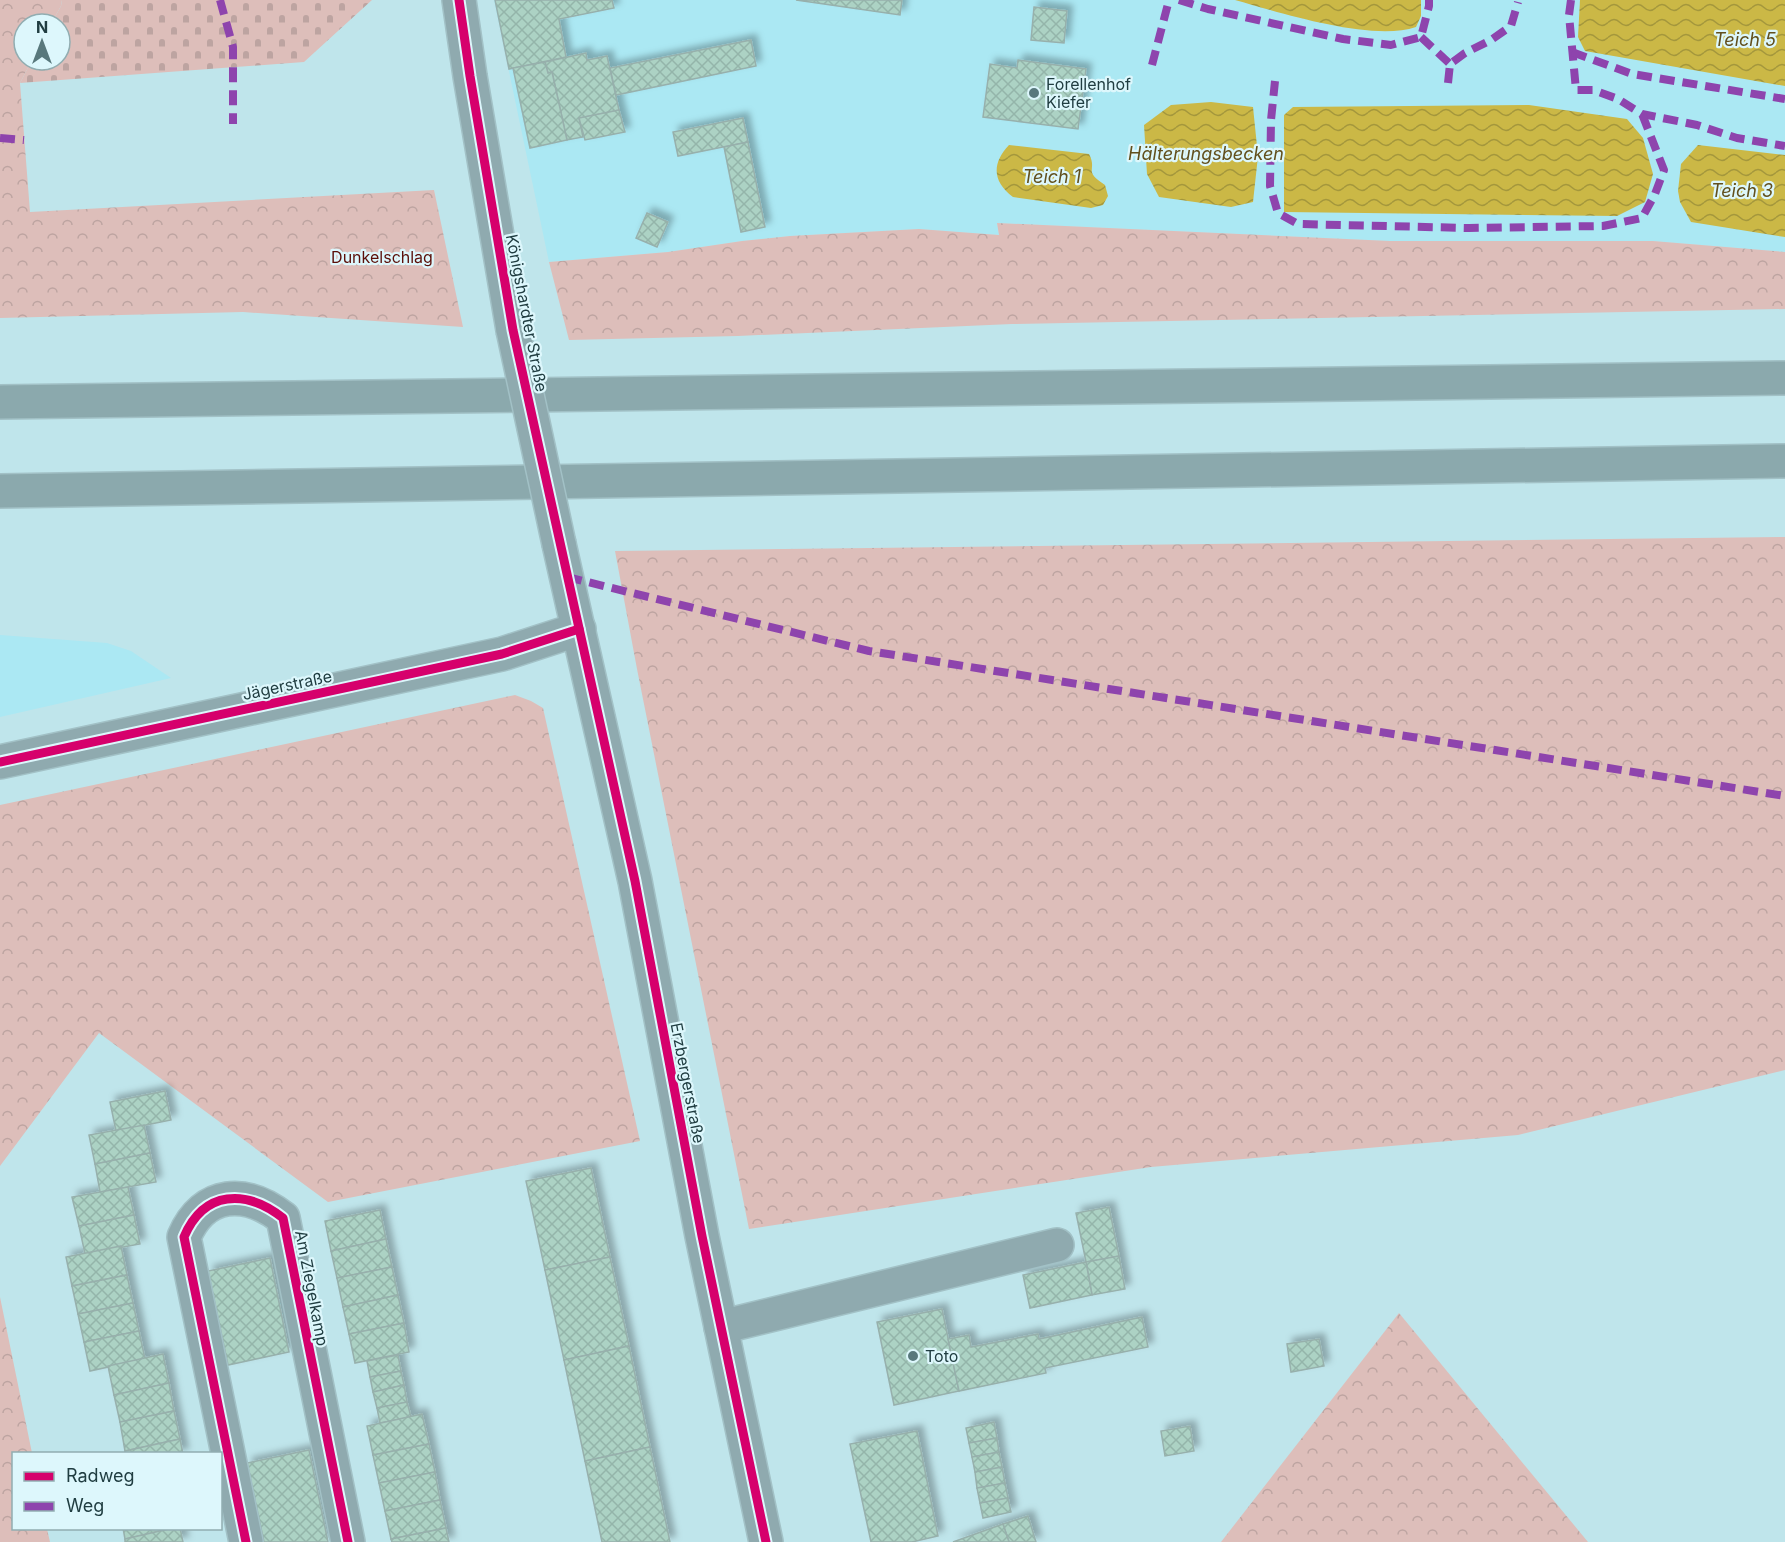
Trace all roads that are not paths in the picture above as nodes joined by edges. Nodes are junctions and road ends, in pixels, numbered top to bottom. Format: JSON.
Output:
{"nodes":[{"id":1,"x":459,"y":0,"type":"edge"},
{"id":2,"x":1785,"y":378,"type":"edge"},
{"id":3,"x":0,"y":402,"type":"edge"},
{"id":4,"x":1785,"y":461,"type":"edge"},
{"id":5,"x":0,"y":491,"type":"edge"},
{"id":6,"x":579,"y":629,"type":"junction"},
{"id":7,"x":0,"y":762,"type":"edge"},
{"id":8,"x":1057,"y":1245,"type":"dead end"},
{"id":9,"x":721,"y":1327,"type":"junction"},
{"id":10,"x":246,"y":1542,"type":"edge"},
{"id":11,"x":348,"y":1542,"type":"edge"},
{"id":12,"x":766,"y":1542,"type":"edge"}],
"edges":[{"from":1,"to":6,"type":"street","name":"Königshardter Straße","bridge":true},
{"from":2,"to":3,"type":"highway"},
{"from":4,"to":5,"type":"highway"},
{"from":6,"to":7,"type":"street","name":"Jägerstraße"},
{"from":6,"to":9,"type":"street","name":"Erzbergerstraße"},
{"from":8,"to":9,"type":"street"},
{"from":9,"to":12,"type":"street","name":"Erzbergerstraße"},
{"from":10,"to":11,"type":"street","name":"Am Ziegelkamp"}]}
